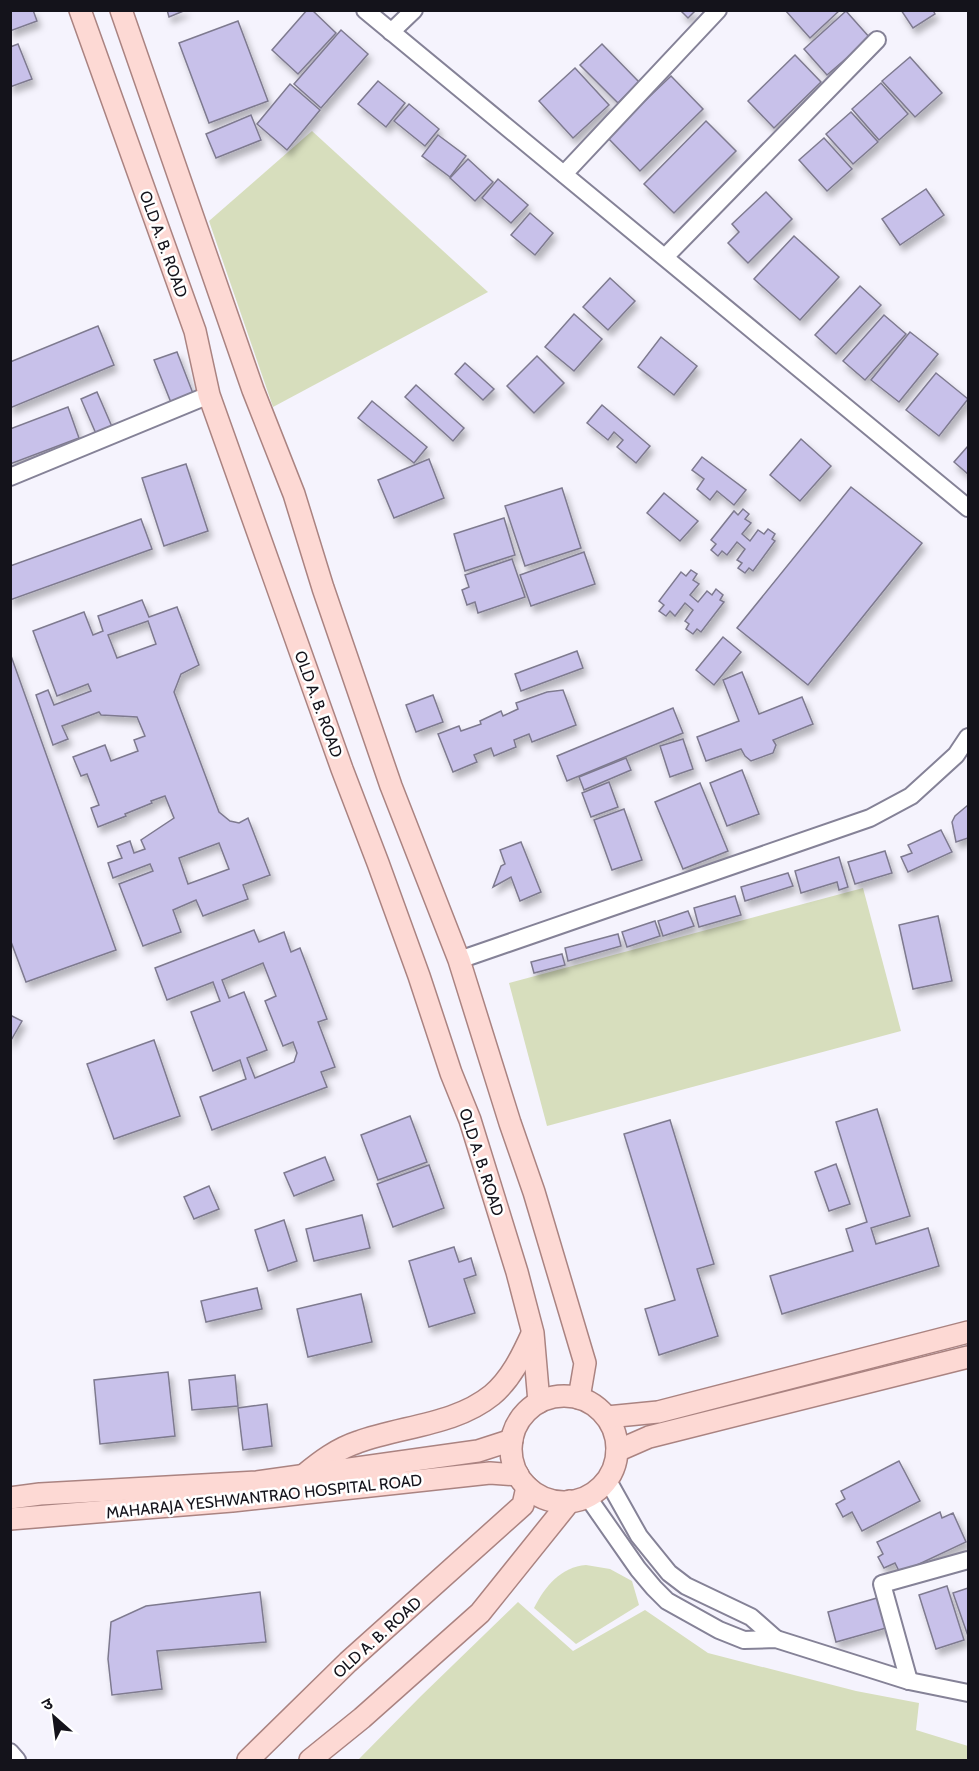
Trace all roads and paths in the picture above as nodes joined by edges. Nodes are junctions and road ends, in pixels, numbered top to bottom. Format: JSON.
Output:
{"nodes":[{"id":1,"x":80,"y":10,"type":"edge"},
{"id":2,"x":121,"y":10,"type":"edge"},
{"id":3,"x":365,"y":10,"type":"edge"},
{"id":4,"x":414,"y":10,"type":"edge"},
{"id":5,"x":718,"y":10,"type":"edge"},
{"id":6,"x":391,"y":32,"type":"junction"},
{"id":7,"x":878,"y":40,"type":"dead end"},
{"id":8,"x":564,"y":174,"type":"junction"},
{"id":9,"x":665,"y":257,"type":"junction"},
{"id":10,"x":209,"y":395,"type":"junction"},
{"id":11,"x":10,"y":477,"type":"edge"},
{"id":12,"x":969,"y":508,"type":"edge"},
{"id":13,"x":969,"y":737,"type":"edge"},
{"id":14,"x":459,"y":960,"type":"junction"},
{"id":15,"x":969,"y":1332,"type":"edge"},
{"id":16,"x":533,"y":1333,"type":"junction"},
{"id":17,"x":969,"y":1357,"type":"edge"},
{"id":18,"x":579,"y":1398,"type":"junction"},
{"id":19,"x":539,"y":1402,"type":"junction"},
{"id":20,"x":607,"y":1417,"type":"junction"},
{"id":21,"x":512,"y":1440,"type":"junction"},
{"id":22,"x":617,"y":1451,"type":"junction"},
{"id":23,"x":303,"y":1475,"type":"junction"},
{"id":24,"x":607,"y":1479,"type":"junction"},
{"id":25,"x":522,"y":1481,"type":"junction"},
{"id":26,"x":10,"y":1498,"type":"edge"},
{"id":27,"x":579,"y":1499,"type":"junction"},
{"id":28,"x":10,"y":1519,"type":"edge"},
{"id":29,"x":969,"y":1560,"type":"edge"},
{"id":30,"x":776,"y":1640,"type":"junction"},
{"id":31,"x":909,"y":1681,"type":"junction"},
{"id":32,"x":969,"y":1693,"type":"edge"},
{"id":33,"x":10,"y":1752,"type":"edge"},
{"id":34,"x":17,"y":1761,"type":"edge"},
{"id":35,"x":248,"y":1761,"type":"edge"},
{"id":36,"x":310,"y":1761,"type":"edge"}],
"edges":[{"from":1,"to":10,"type":"main road","name":"OLD A. B. ROAD"},
{"from":2,"to":14,"type":"main road"},
{"from":3,"to":6,"type":"street"},
{"from":4,"to":6,"type":"street"},
{"from":5,"to":8,"type":"street"},
{"from":6,"to":8,"type":"street"},
{"from":7,"to":9,"type":"street"},
{"from":8,"to":9,"type":"street"},
{"from":9,"to":12,"type":"street"},
{"from":10,"to":11,"type":"street"},
{"from":10,"to":16,"type":"main road","name":"OLD A. B. ROAD"},
{"from":13,"to":14,"type":"street"},
{"from":14,"to":18,"type":"main road"},
{"from":15,"to":20,"type":"main road"},
{"from":16,"to":19,"type":"main road","name":"OLD A. B. ROAD"},
{"from":16,"to":23,"type":"main road"},
{"from":17,"to":22,"type":"main road"},
{"from":18,"to":19,"type":"main road"},
{"from":18,"to":20,"type":"main road"},
{"from":19,"to":21,"type":"main road"},
{"from":20,"to":22,"type":"main road"},
{"from":21,"to":23,"type":"main road","name":"MAHARAJA YESHWANTRAO HOSPITAL ROAD"},
{"from":21,"to":25,"type":"main road"},
{"from":22,"to":24,"type":"main road"},
{"from":23,"to":26,"type":"main road","name":"MAHARAJA YESHWANTRAO HOSPITAL ROAD"},
{"from":24,"to":27,"type":"main road"},
{"from":24,"to":30,"type":"street"},
{"from":25,"to":27,"type":"main road"},
{"from":25,"to":28,"type":"main road","name":"MAHARAJA YESHWANTRAO HOSPITAL ROAD"},
{"from":25,"to":35,"type":"main road","name":"OLD A. B. ROAD"},
{"from":27,"to":30,"type":"street"},
{"from":27,"to":36,"type":"main road"},
{"from":29,"to":31,"type":"street"},
{"from":30,"to":31,"type":"street"},
{"from":31,"to":32,"type":"street"},
{"from":33,"to":34,"type":"street"}]}
